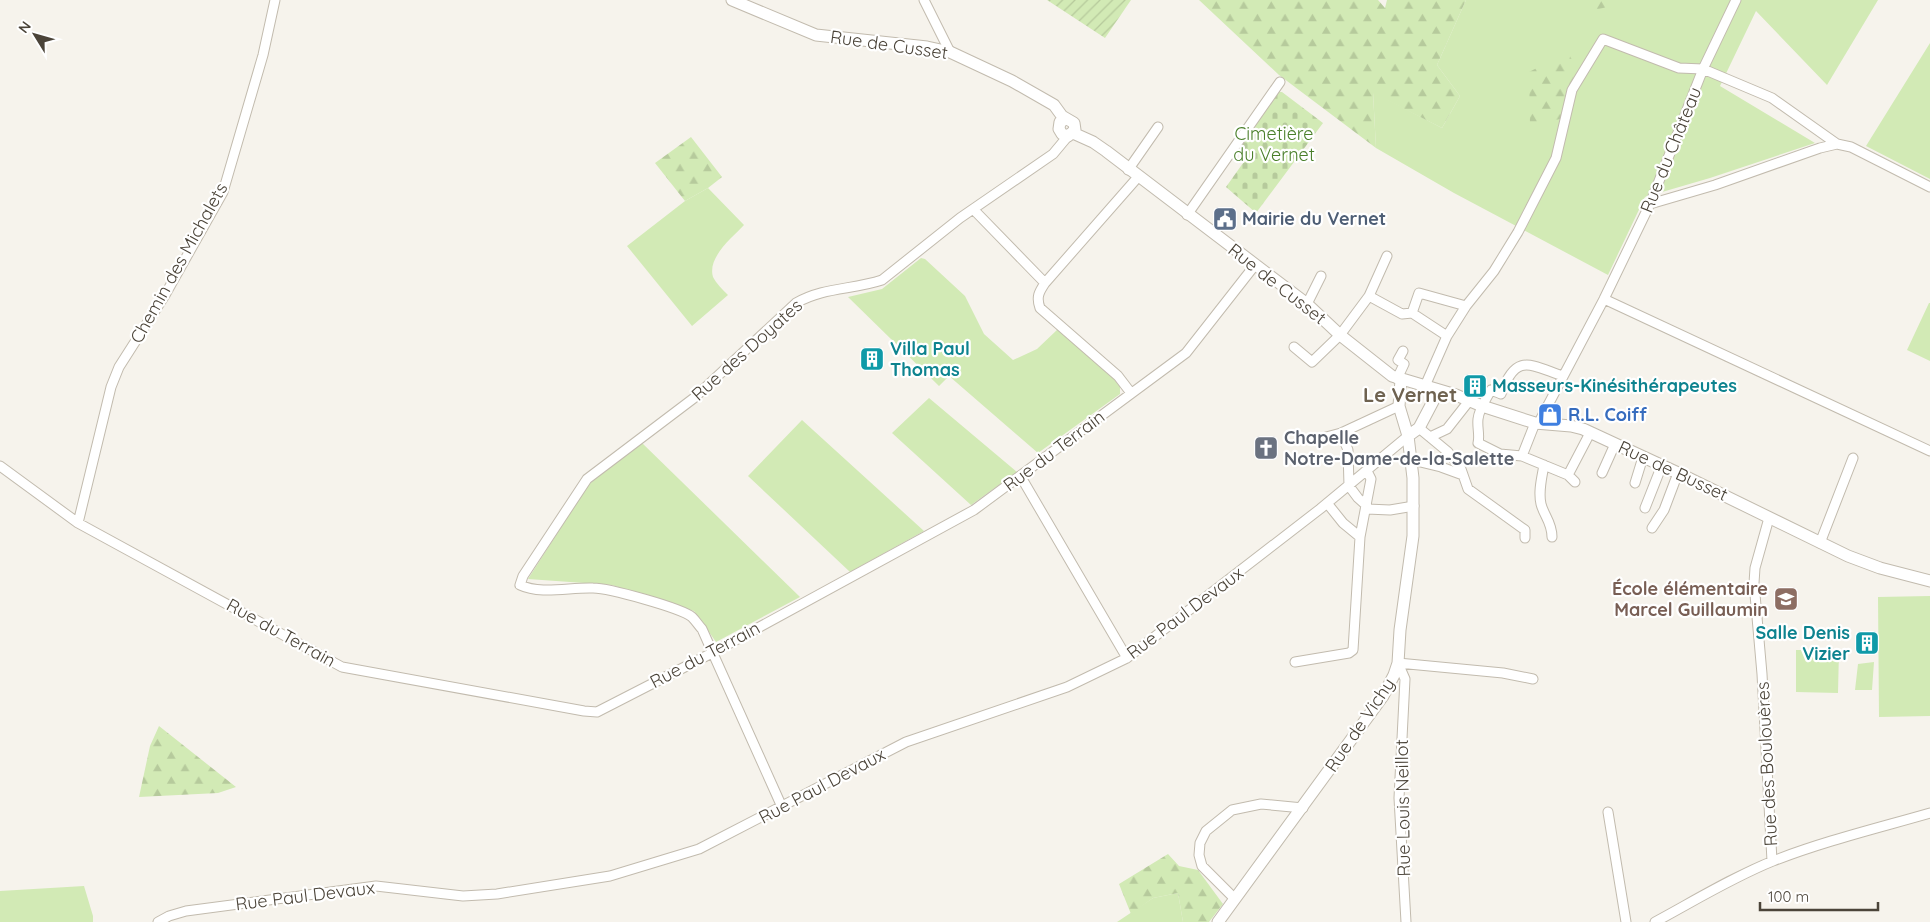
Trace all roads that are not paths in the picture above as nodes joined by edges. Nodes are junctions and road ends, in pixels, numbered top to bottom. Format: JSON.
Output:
{"nodes":[{"id":1,"x":275,"y":0,"type":"edge"},
{"id":2,"x":732,"y":0,"type":"edge"},
{"id":3,"x":924,"y":0,"type":"edge"},
{"id":4,"x":1736,"y":0,"type":"edge"},
{"id":5,"x":950,"y":52,"type":"junction"},
{"id":6,"x":1704,"y":69,"type":"junction"},
{"id":7,"x":1280,"y":82,"type":"dead end"},
{"id":8,"x":1158,"y":127,"type":"dead end"},
{"id":9,"x":1067,"y":128,"type":"junction"},
{"id":10,"x":1837,"y":144,"type":"junction"},
{"id":11,"x":1128,"y":170,"type":"junction"},
{"id":12,"x":1138,"y":177,"type":"junction"},
{"id":13,"x":1930,"y":187,"type":"edge"},
{"id":14,"x":1650,"y":204,"type":"junction"},
{"id":15,"x":973,"y":209,"type":"junction"},
{"id":16,"x":1187,"y":214,"type":"junction"},
{"id":17,"x":1388,"y":256,"type":"dead end"},
{"id":18,"x":1255,"y":265,"type":"junction"},
{"id":19,"x":1321,"y":276,"type":"dead end"},
{"id":20,"x":1045,"y":283,"type":"junction"},
{"id":21,"x":1369,"y":296,"type":"junction"},
{"id":22,"x":1604,"y":299,"type":"junction"},
{"id":23,"x":1307,"y":304,"type":"junction"},
{"id":24,"x":1466,"y":306,"type":"junction"},
{"id":25,"x":1412,"y":313,"type":"junction"},
{"id":26,"x":1340,"y":335,"type":"junction"},
{"id":27,"x":1447,"y":336,"type":"junction"},
{"id":28,"x":1294,"y":347,"type":"dead end"},
{"id":29,"x":1402,"y":351,"type":"dead end"},
{"id":30,"x":1563,"y":376,"type":"junction"},
{"id":31,"x":1399,"y":379,"type":"junction"},
{"id":32,"x":1425,"y":386,"type":"junction"},
{"id":33,"x":1439,"y":390,"type":"junction"},
{"id":34,"x":1131,"y":393,"type":"junction"},
{"id":35,"x":1469,"y":401,"type":"junction"},
{"id":36,"x":1399,"y":406,"type":"junction"},
{"id":37,"x":1482,"y":406,"type":"junction"},
{"id":38,"x":1536,"y":423,"type":"junction"},
{"id":39,"x":1419,"y":428,"type":"junction"},
{"id":40,"x":1341,"y":433,"type":"junction"},
{"id":41,"x":1590,"y":433,"type":"junction"},
{"id":42,"x":1408,"y":436,"type":"junction"},
{"id":43,"x":1430,"y":437,"type":"junction"},
{"id":44,"x":1315,"y":440,"type":"dead end"},
{"id":45,"x":1615,"y":444,"type":"junction"},
{"id":46,"x":1930,"y":451,"type":"edge"},
{"id":47,"x":1522,"y":456,"type":"junction"},
{"id":48,"x":1643,"y":457,"type":"junction"},
{"id":49,"x":1853,"y":458,"type":"dead end"},
{"id":50,"x":1412,"y":460,"type":"junction"},
{"id":51,"x":1544,"y":465,"type":"junction"},
{"id":52,"x":1662,"y":465,"type":"junction"},
{"id":53,"x":0,"y":466,"type":"edge"},
{"id":54,"x":1367,"y":471,"type":"junction"},
{"id":55,"x":1602,"y":473,"type":"dead end"},
{"id":56,"x":1678,"y":473,"type":"junction"},
{"id":57,"x":1463,"y":475,"type":"junction"},
{"id":58,"x":1021,"y":477,"type":"junction"},
{"id":59,"x":1635,"y":483,"type":"dead end"},
{"id":60,"x":1348,"y":486,"type":"junction"},
{"id":61,"x":1327,"y":503,"type":"junction"},
{"id":62,"x":1414,"y":506,"type":"junction"},
{"id":63,"x":1367,"y":507,"type":"junction"},
{"id":64,"x":1645,"y":508,"type":"dead end"},
{"id":65,"x":1769,"y":518,"type":"junction"},
{"id":66,"x":78,"y":523,"type":"junction"},
{"id":67,"x":1652,"y":528,"type":"dead end"},
{"id":68,"x":1360,"y":537,"type":"junction"},
{"id":69,"x":1552,"y":537,"type":"dead end"},
{"id":70,"x":1525,"y":538,"type":"dead end"},
{"id":71,"x":1820,"y":543,"type":"junction"},
{"id":72,"x":1930,"y":573,"type":"edge"},
{"id":73,"x":1899,"y":574,"type":"junction"},
{"id":74,"x":1930,"y":581,"type":"edge"},
{"id":75,"x":712,"y":653,"type":"junction"},
{"id":76,"x":1127,"y":658,"type":"junction"},
{"id":77,"x":1295,"y":662,"type":"dead end"},
{"id":78,"x":1398,"y":663,"type":"junction"},
{"id":79,"x":1533,"y":679,"type":"dead end"},
{"id":80,"x":1388,"y":687,"type":"junction"},
{"id":81,"x":1404,"y":694,"type":"junction"},
{"id":82,"x":782,"y":807,"type":"junction"},
{"id":83,"x":1302,"y":808,"type":"junction"},
{"id":84,"x":1608,"y":812,"type":"dead end"},
{"id":85,"x":1930,"y":813,"type":"edge"},
{"id":86,"x":1772,"y":862,"type":"junction"},
{"id":87,"x":1235,"y":899,"type":"junction"},
{"id":88,"x":158,"y":922,"type":"edge"},
{"id":89,"x":1218,"y":922,"type":"edge"},
{"id":90,"x":1406,"y":922,"type":"edge"},
{"id":91,"x":1626,"y":922,"type":"edge"},
{"id":92,"x":1655,"y":922,"type":"edge"}],
"edges":[{"from":1,"to":66,"type":"street","name":"Chemin des Michalets"},
{"from":2,"to":5,"type":"street","name":"Rue de Cusset"},
{"from":3,"to":5,"type":"street"},
{"from":4,"to":6,"type":"street","name":"Rue du Château"},
{"from":5,"to":9,"type":"street","name":"Rue de Cusset"},
{"from":6,"to":10,"type":"street"},
{"from":6,"to":14,"type":"street","name":"Rue du Château"},
{"from":6,"to":24,"type":"street"},
{"from":7,"to":16,"type":"street"},
{"from":8,"to":11,"type":"street"},
{"from":9,"to":11,"type":"street","name":"Rue de Cusset"},
{"from":9,"to":15,"type":"street","name":"Rue des Doyates"},
{"from":10,"to":13,"type":"street"},
{"from":10,"to":14,"type":"street"},
{"from":11,"to":12,"type":"street","name":"Rue de Cusset"},
{"from":12,"to":16,"type":"street","name":"Rue de Cusset"},
{"from":12,"to":20,"type":"street"},
{"from":14,"to":22,"type":"street","name":"Rue du Château"},
{"from":15,"to":20,"type":"street"},
{"from":15,"to":75,"type":"street","name":"Rue des Doyates"},
{"from":16,"to":18,"type":"street","name":"Rue de Cusset"},
{"from":17,"to":21,"type":"street"},
{"from":18,"to":23,"type":"street","name":"Rue de Cusset"},
{"from":18,"to":34,"type":"street","name":"Rue du Terrain"},
{"from":19,"to":23,"type":"street"},
{"from":20,"to":34,"type":"street"},
{"from":21,"to":25,"type":"street"},
{"from":21,"to":26,"type":"street"},
{"from":22,"to":30,"type":"street","name":"Rue du Château"},
{"from":22,"to":46,"type":"street"},
{"from":23,"to":26,"type":"street","name":"Rue de Cusset"},
{"from":24,"to":25,"type":"street"},
{"from":24,"to":27,"type":"street"},
{"from":25,"to":27,"type":"street"},
{"from":26,"to":28,"type":"street"},
{"from":26,"to":31,"type":"street","name":"Rue de Cusset"},
{"from":27,"to":32,"type":"street"},
{"from":29,"to":31,"type":"street"},
{"from":30,"to":37,"type":"street"},
{"from":30,"to":38,"type":"street","name":"Rue du Château"},
{"from":31,"to":32,"type":"street","name":"Rue de Busset"},
{"from":31,"to":36,"type":"street"},
{"from":32,"to":33,"type":"street","name":"Rue de Busset"},
{"from":33,"to":35,"type":"street","name":"Rue de Busset"},
{"from":33,"to":39,"type":"street"},
{"from":34,"to":58,"type":"street","name":"Rue du Terrain"},
{"from":35,"to":37,"type":"street","name":"Rue de Busset"},
{"from":35,"to":43,"type":"street"},
{"from":36,"to":40,"type":"street"},
{"from":36,"to":42,"type":"street","name":"Rue de Vichy"},
{"from":37,"to":38,"type":"street","name":"Rue de Busset"},
{"from":37,"to":47,"type":"street"},
{"from":38,"to":41,"type":"street","name":"Rue de Busset"},
{"from":38,"to":47,"type":"street","name":"Rue du Château"},
{"from":39,"to":42,"type":"street"},
{"from":39,"to":43,"type":"street"},
{"from":40,"to":44,"type":"street"},
{"from":40,"to":60,"type":"street"},
{"from":41,"to":45,"type":"street","name":"Rue de Busset"},
{"from":41,"to":51,"type":"street"},
{"from":42,"to":50,"type":"street","name":"Rue de Vichy"},
{"from":42,"to":54,"type":"street","name":"Rue Paul Devaux"},
{"from":43,"to":57,"type":"street"},
{"from":45,"to":48,"type":"street","name":"Rue de Busset"},
{"from":45,"to":55,"type":"street"},
{"from":47,"to":51,"type":"street"},
{"from":48,"to":52,"type":"street","name":"Rue de Busset"},
{"from":48,"to":59,"type":"street"},
{"from":49,"to":71,"type":"street"},
{"from":50,"to":57,"type":"street"},
{"from":50,"to":62,"type":"street","name":"Rue de Vichy"},
{"from":51,"to":69,"type":"street"},
{"from":52,"to":56,"type":"street","name":"Rue de Busset"},
{"from":52,"to":64,"type":"street"},
{"from":53,"to":66,"type":"street","name":"Rue du Terrain"},
{"from":54,"to":60,"type":"street","name":"Rue Paul Devaux"},
{"from":54,"to":63,"type":"street"},
{"from":56,"to":65,"type":"street","name":"Rue de Busset"},
{"from":56,"to":67,"type":"street"},
{"from":57,"to":70,"type":"street"},
{"from":58,"to":75,"type":"street","name":"Rue du Terrain"},
{"from":58,"to":76,"type":"street"},
{"from":60,"to":61,"type":"street","name":"Rue Paul Devaux"},
{"from":60,"to":63,"type":"street"},
{"from":61,"to":68,"type":"street"},
{"from":61,"to":76,"type":"street","name":"Rue Paul Devaux"},
{"from":62,"to":63,"type":"street"},
{"from":62,"to":78,"type":"street","name":"Rue de Vichy"},
{"from":63,"to":68,"type":"street"},
{"from":65,"to":71,"type":"street","name":"Rue de Busset"},
{"from":65,"to":86,"type":"street","name":"Rue des Boulouères"},
{"from":66,"to":75,"type":"street","name":"Rue du Terrain"},
{"from":68,"to":77,"type":"street"},
{"from":71,"to":73,"type":"street","name":"Rue de Busset"},
{"from":72,"to":73,"type":"street","name":"Rue de Busset"},
{"from":73,"to":74,"type":"street","name":"Rue de Busset"},
{"from":75,"to":82,"type":"street"},
{"from":76,"to":82,"type":"street","name":"Rue Paul Devaux"},
{"from":78,"to":79,"type":"street"},
{"from":78,"to":80,"type":"street","name":"Rue de Vichy"},
{"from":78,"to":81,"type":"street","name":"Rue Louis Neillot"},
{"from":80,"to":81,"type":"street"},
{"from":80,"to":83,"type":"street","name":"Rue de Vichy"},
{"from":81,"to":90,"type":"street","name":"Rue Louis Neillot"},
{"from":82,"to":88,"type":"street","name":"Rue Paul Devaux"},
{"from":83,"to":87,"type":"street","name":"Rue de Vichy"},
{"from":83,"to":87,"type":"street"},
{"from":84,"to":91,"type":"street"},
{"from":85,"to":86,"type":"street"},
{"from":86,"to":92,"type":"street"},
{"from":87,"to":89,"type":"street","name":"Rue de Vichy"}]}
